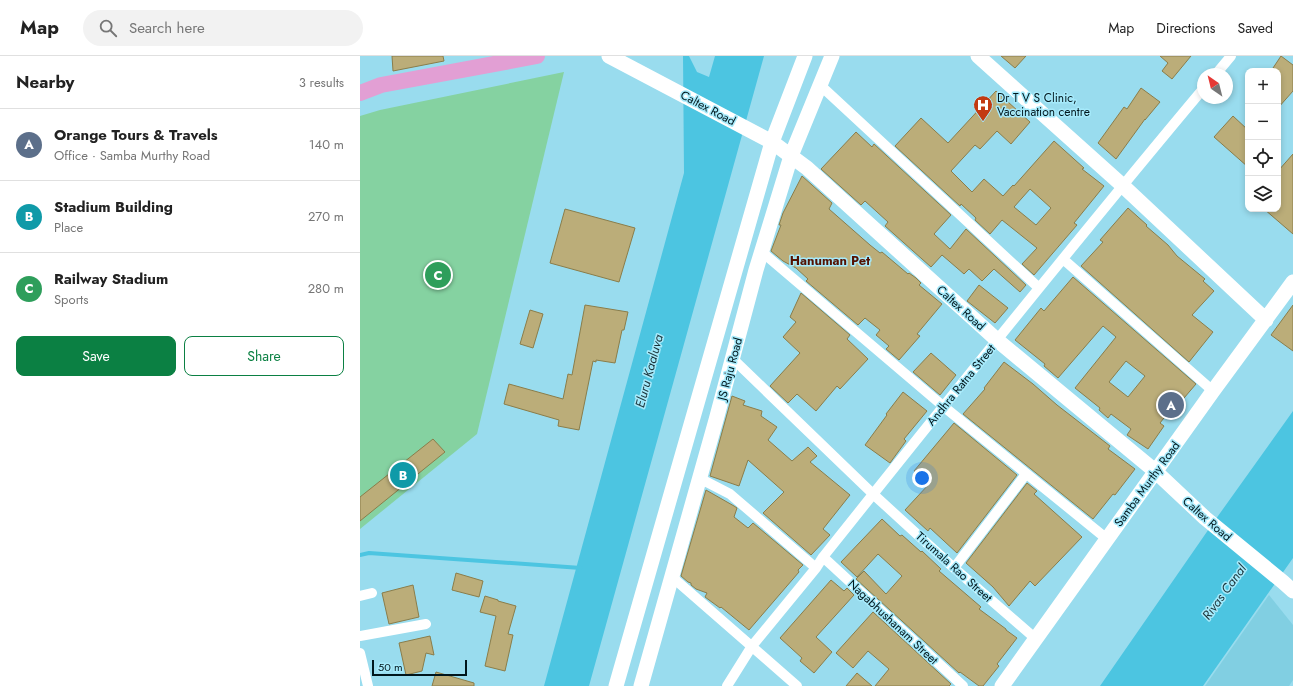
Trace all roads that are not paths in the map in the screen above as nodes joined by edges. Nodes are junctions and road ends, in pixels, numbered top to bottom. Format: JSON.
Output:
{"nodes":[{"id":1,"x":537,"y":56,"type":"edge"},
{"id":2,"x":609,"y":56,"type":"edge"},
{"id":3,"x":805,"y":56,"type":"edge"},
{"id":4,"x":832,"y":56,"type":"edge"},
{"id":5,"x":978,"y":56,"type":"edge"},
{"id":6,"x":1231,"y":56,"type":"edge"},
{"id":7,"x":1221,"y":68,"type":"edge"},
{"id":8,"x":820,"y":85,"type":"junction"},
{"id":9,"x":360,"y":93,"type":"edge"},
{"id":10,"x":1197,"y":96,"type":"edge"},
{"id":11,"x":772,"y":142,"type":"junction"},
{"id":12,"x":791,"y":156,"type":"junction"},
{"id":13,"x":1122,"y":185,"type":"junction"},
{"id":14,"x":762,"y":252,"type":"junction"},
{"id":15,"x":1063,"y":259,"type":"junction"},
{"id":16,"x":1293,"y":282,"type":"edge"},
{"id":17,"x":1039,"y":288,"type":"junction"},
{"id":18,"x":1266,"y":320,"type":"junction"},
{"id":19,"x":997,"y":340,"type":"junction"},
{"id":20,"x":732,"y":358,"type":"junction"},
{"id":21,"x":1213,"y":391,"type":"junction"},
{"id":22,"x":943,"y":406,"type":"junction"},
{"id":23,"x":1155,"y":471,"type":"junction"},
{"id":24,"x":1026,"y":474,"type":"junction"},
{"id":25,"x":699,"y":478,"type":"junction"},
{"id":26,"x":873,"y":494,"type":"junction"},
{"id":27,"x":1108,"y":538,"type":"junction"},
{"id":28,"x":823,"y":557,"type":"junction"},
{"id":29,"x":816,"y":568,"type":"junction"},
{"id":30,"x":954,"y":568,"type":"junction"},
{"id":31,"x":671,"y":576,"type":"junction"},
{"id":32,"x":1290,"y":587,"type":"edge"},
{"id":33,"x":372,"y":593,"type":"dead end"},
{"id":34,"x":360,"y":596,"type":"edge"},
{"id":35,"x":426,"y":624,"type":"dead end"},
{"id":36,"x":360,"y":636,"type":"edge"},
{"id":37,"x":1036,"y":639,"type":"junction"},
{"id":38,"x":752,"y":646,"type":"junction"},
{"id":39,"x":360,"y":653,"type":"edge"},
{"id":40,"x":368,"y":686,"type":"edge"},
{"id":41,"x":616,"y":686,"type":"edge"},
{"id":42,"x":641,"y":686,"type":"edge"},
{"id":43,"x":727,"y":686,"type":"edge"},
{"id":44,"x":797,"y":686,"type":"edge"},
{"id":45,"x":963,"y":686,"type":"edge"},
{"id":46,"x":1002,"y":686,"type":"edge"}],
"edges":[{"from":1,"to":9,"type":"main road"},
{"from":2,"to":11,"type":"street","name":"Caltex Road"},
{"from":3,"to":11,"type":"street","name":"JS Raju Road"},
{"from":4,"to":8,"type":"street","name":"JS Raju Road"},
{"from":5,"to":13,"type":"street"},
{"from":6,"to":7,"type":"street"},
{"from":8,"to":12,"type":"street","name":"JS Raju Road"},
{"from":8,"to":17,"type":"street"},
{"from":10,"to":13,"type":"street","name":"Andhra Ratna Street"},
{"from":11,"to":12,"type":"street","name":"Caltex Road"},
{"from":11,"to":41,"type":"street","name":"JS Raju Road"},
{"from":12,"to":14,"type":"street","name":"JS Raju Road"},
{"from":12,"to":19,"type":"street","name":"Caltex Road"},
{"from":13,"to":15,"type":"street","name":"Andhra Ratna Street"},
{"from":13,"to":18,"type":"street"},
{"from":14,"to":20,"type":"street","name":"JS Raju Road"},
{"from":14,"to":22,"type":"street"},
{"from":15,"to":17,"type":"street","name":"Andhra Ratna Street"},
{"from":15,"to":21,"type":"street"},
{"from":16,"to":18,"type":"street","name":"Samba Murthy Road"},
{"from":17,"to":19,"type":"street","name":"Andhra Ratna Street"},
{"from":18,"to":21,"type":"street","name":"Samba Murthy Road"},
{"from":19,"to":22,"type":"street","name":"Andhra Ratna Street"},
{"from":19,"to":23,"type":"street","name":"Caltex Road"},
{"from":20,"to":25,"type":"street","name":"JS Raju Road"},
{"from":20,"to":26,"type":"street","name":"Tirumala Rao Street"},
{"from":21,"to":23,"type":"street","name":"Samba Murthy Road"},
{"from":22,"to":24,"type":"street"},
{"from":22,"to":26,"type":"street","name":"Andhra Ratna Street"},
{"from":23,"to":27,"type":"street","name":"Samba Murthy Road"},
{"from":23,"to":32,"type":"street","name":"Caltex Road"},
{"from":24,"to":27,"type":"street"},
{"from":24,"to":30,"type":"street"},
{"from":25,"to":29,"type":"street"},
{"from":25,"to":31,"type":"street","name":"JS Raju Road"},
{"from":26,"to":28,"type":"street","name":"Andhra Ratna Street"},
{"from":26,"to":30,"type":"street","name":"Tirumala Rao Street"},
{"from":27,"to":37,"type":"street","name":"Samba Murthy Road"},
{"from":28,"to":29,"type":"street","name":"Andhra Ratna Street"},
{"from":28,"to":45,"type":"street","name":"Nagabhushanam Street"},
{"from":29,"to":38,"type":"street","name":"Andhra Ratna Street"},
{"from":30,"to":37,"type":"street","name":"Tirumala Rao Street"},
{"from":31,"to":38,"type":"street"},
{"from":31,"to":42,"type":"street","name":"JS Raju Road"},
{"from":33,"to":34,"type":"street"},
{"from":35,"to":36,"type":"street"},
{"from":37,"to":46,"type":"street","name":"Samba Murthy Road"},
{"from":38,"to":43,"type":"street","name":"Andhra Ratna Street"},
{"from":38,"to":44,"type":"street"},
{"from":39,"to":40,"type":"street"}]}
